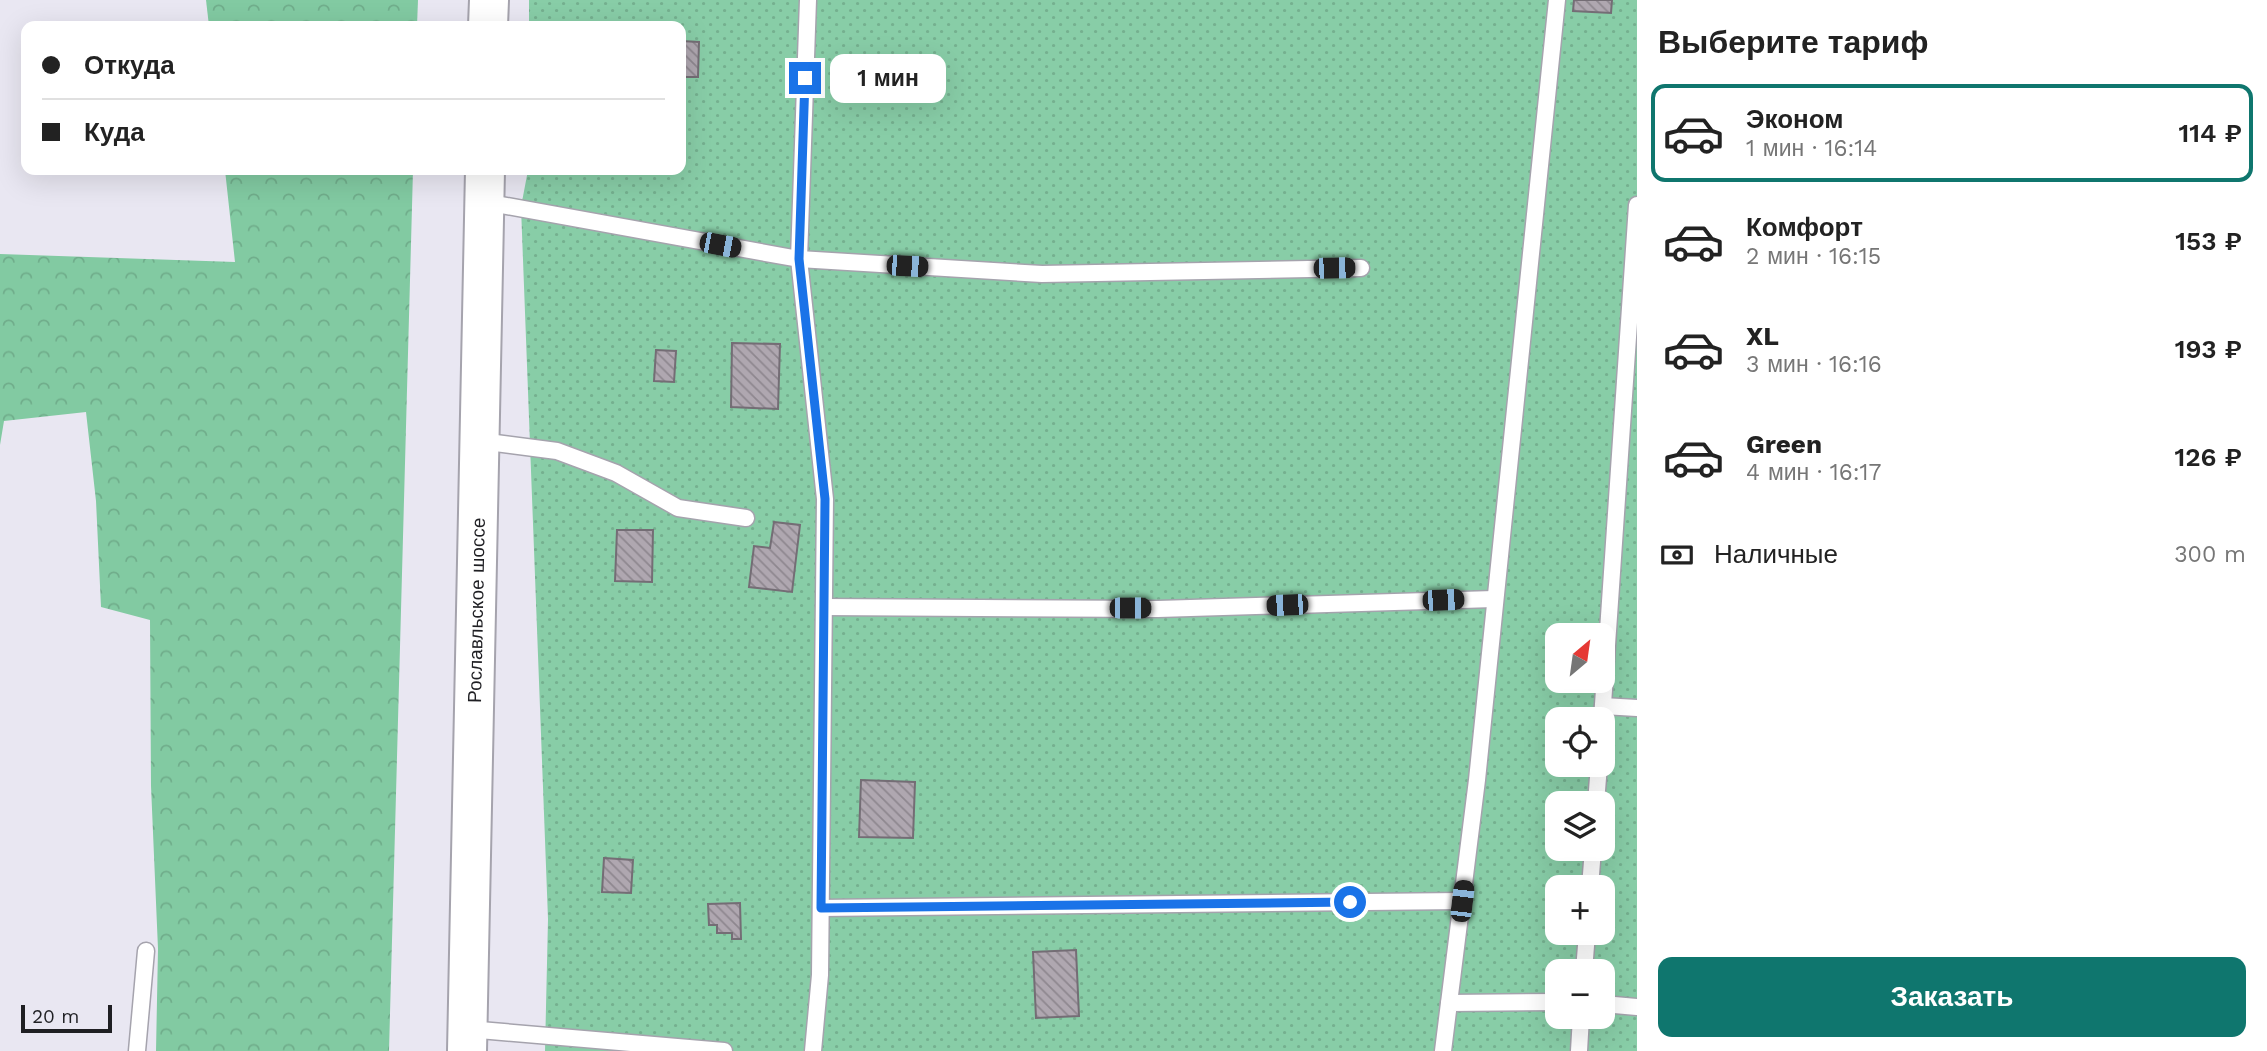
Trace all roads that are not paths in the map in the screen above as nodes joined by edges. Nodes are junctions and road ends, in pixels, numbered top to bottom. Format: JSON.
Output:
{"nodes":[{"id":1,"x":489,"y":0,"type":"edge"},
{"id":2,"x":808,"y":0,"type":"edge"},
{"id":3,"x":1557,"y":0,"type":"edge"},
{"id":4,"x":488,"y":21,"type":"edge"},
{"id":5,"x":485,"y":186,"type":"edge"},
{"id":6,"x":1637,"y":205,"type":"edge"},
{"id":7,"x":799,"y":259,"type":"junction"},
{"id":8,"x":1361,"y":268,"type":"dead end"},
{"id":9,"x":1630,"y":421,"type":"edge"},
{"id":10,"x":480,"y":441,"type":"junction"},
{"id":11,"x":746,"y":518,"type":"dead end"},
{"id":12,"x":1494,"y":599,"type":"junction"},
{"id":13,"x":824,"y":607,"type":"junction"},
{"id":14,"x":1604,"y":707,"type":"edge"},
{"id":15,"x":1637,"y":708,"type":"edge"},
{"id":16,"x":1615,"y":711,"type":"edge"},
{"id":17,"x":1462,"y":901,"type":"junction"},
{"id":18,"x":821,"y":908,"type":"junction"},
{"id":19,"x":146,"y":951,"type":"dead end"},
{"id":20,"x":1545,"y":1002,"type":"edge"},
{"id":21,"x":1449,"y":1003,"type":"junction"},
{"id":22,"x":1615,"y":1005,"type":"edge"},
{"id":23,"x":1637,"y":1007,"type":"edge"},
{"id":24,"x":1580,"y":1029,"type":"edge"},
{"id":25,"x":467,"y":1040,"type":"edge"},
{"id":26,"x":137,"y":1051,"type":"edge"},
{"id":27,"x":724,"y":1051,"type":"edge"},
{"id":28,"x":813,"y":1051,"type":"edge"},
{"id":29,"x":1443,"y":1051,"type":"edge"},
{"id":30,"x":1579,"y":1051,"type":"edge"}],
"edges":[{"from":1,"to":4,"type":"main road"},
{"from":2,"to":7,"type":"lane"},
{"from":3,"to":12,"type":"lane"},
{"from":5,"to":7,"type":"lane"},
{"from":5,"to":10,"type":"main road","name":"Рославльское шоссе"},
{"from":6,"to":9,"type":"lane"},
{"from":7,"to":8,"type":"lane"},
{"from":7,"to":13,"type":"lane"},
{"from":9,"to":14,"type":"lane"},
{"from":10,"to":11,"type":"lane"},
{"from":10,"to":25,"type":"main road","name":"Рославльское шоссе"},
{"from":12,"to":13,"type":"lane"},
{"from":12,"to":17,"type":"lane"},
{"from":13,"to":18,"type":"lane"},
{"from":15,"to":16,"type":"lane"},
{"from":17,"to":18,"type":"lane"},
{"from":17,"to":21,"type":"lane"},
{"from":18,"to":28,"type":"lane"},
{"from":19,"to":26,"type":"lane"},
{"from":20,"to":21,"type":"lane"},
{"from":21,"to":29,"type":"lane"},
{"from":22,"to":23,"type":"lane"},
{"from":24,"to":30,"type":"lane"},
{"from":25,"to":27,"type":"lane"}]}
